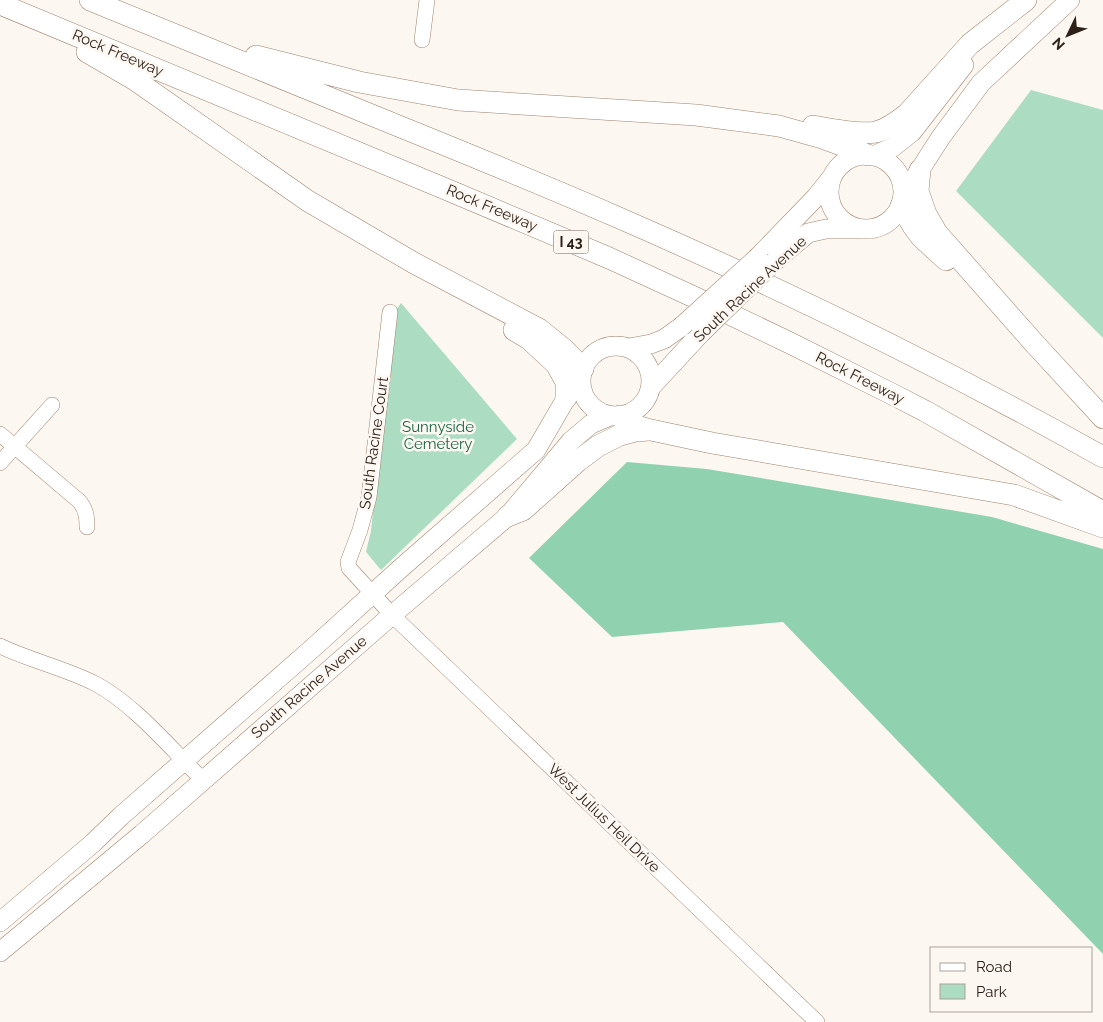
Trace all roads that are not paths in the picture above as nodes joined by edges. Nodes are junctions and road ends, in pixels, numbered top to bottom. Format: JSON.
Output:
{"nodes":[{"id":1,"x":90,"y":0,"type":"edge"},
{"id":2,"x":427,"y":0,"type":"edge"},
{"id":3,"x":1027,"y":0,"type":"edge"},
{"id":4,"x":1070,"y":0,"type":"edge"},
{"id":5,"x":0,"y":4,"type":"edge"},
{"id":6,"x":20,"y":12,"type":"junction"},
{"id":7,"x":184,"y":38,"type":"junction"},
{"id":8,"x":422,"y":40,"type":"dead end"},
{"id":9,"x":696,"y":115,"type":"junction"},
{"id":10,"x":871,"y":156,"type":"junction"},
{"id":11,"x":920,"y":170,"type":"junction"},
{"id":12,"x":833,"y":176,"type":"junction"},
{"id":13,"x":902,"y":201,"type":"junction"},
{"id":14,"x":867,"y":229,"type":"junction"},
{"id":15,"x":766,"y":259,"type":"junction"},
{"id":16,"x":414,"y":263,"type":"junction"},
{"id":17,"x":390,"y":312,"type":"dead end"},
{"id":18,"x":1034,"y":343,"type":"junction"},
{"id":19,"x":629,"y":348,"type":"junction"},
{"id":20,"x":582,"y":372,"type":"junction"},
{"id":21,"x":651,"y":387,"type":"junction"},
{"id":22,"x":566,"y":398,"type":"junction"},
{"id":23,"x":52,"y":405,"type":"dead end"},
{"id":24,"x":615,"y":416,"type":"junction"},
{"id":25,"x":1103,"y":418,"type":"edge"},
{"id":26,"x":651,"y":430,"type":"junction"},
{"id":27,"x":0,"y":434,"type":"edge"},
{"id":28,"x":14,"y":446,"type":"junction"},
{"id":29,"x":1103,"y":457,"type":"edge"},
{"id":30,"x":0,"y":463,"type":"edge"},
{"id":31,"x":1103,"y":512,"type":"edge"},
{"id":32,"x":508,"y":516,"type":"junction"},
{"id":33,"x":87,"y":527,"type":"dead end"},
{"id":34,"x":1103,"y":527,"type":"edge"},
{"id":35,"x":372,"y":595,"type":"junction"},
{"id":36,"x":392,"y":615,"type":"junction"},
{"id":37,"x":0,"y":646,"type":"edge"},
{"id":38,"x":184,"y":761,"type":"junction"},
{"id":39,"x":203,"y":780,"type":"junction"},
{"id":40,"x":0,"y":922,"type":"edge"},
{"id":41,"x":0,"y":952,"type":"edge"},
{"id":42,"x":817,"y":1022,"type":"edge"}],
"edges":[{"from":1,"to":7,"type":"highway"},
{"from":2,"to":8,"type":"street"},
{"from":3,"to":9,"type":"highway"},
{"from":3,"to":10,"type":"main road"},
{"from":4,"to":11,"type":"main road"},
{"from":5,"to":6,"type":"highway","name":"Rock Freeway","number":"I 43"},
{"from":6,"to":16,"type":"highway"},
{"from":6,"to":31,"type":"highway","name":"Rock Freeway","number":"I 43"},
{"from":7,"to":9,"type":"highway"},
{"from":7,"to":29,"type":"highway"},
{"from":9,"to":10,"type":"highway"},
{"from":10,"to":12,"type":"main road"},
{"from":10,"to":13,"type":"main road"},
{"from":11,"to":13,"type":"main road"},
{"from":11,"to":18,"type":"highway"},
{"from":12,"to":14,"type":"main road"},
{"from":12,"to":15,"type":"main road","name":"South Racine Avenue"},
{"from":13,"to":14,"type":"main road"},
{"from":13,"to":18,"type":"highway"},
{"from":14,"to":15,"type":"main road","name":"South Racine Avenue"},
{"from":15,"to":19,"type":"main road","name":"South Racine Avenue","bridge":true},
{"from":15,"to":21,"type":"main road","name":"South Racine Avenue","bridge":true},
{"from":16,"to":20,"type":"highway"},
{"from":16,"to":22,"type":"highway"},
{"from":17,"to":35,"type":"street","name":"South Racine Court"},
{"from":18,"to":25,"type":"highway"},
{"from":19,"to":20,"type":"main road"},
{"from":19,"to":21,"type":"main road"},
{"from":20,"to":22,"type":"main road","name":"South Racine Avenue"},
{"from":20,"to":24,"type":"main road"},
{"from":21,"to":24,"type":"main road"},
{"from":22,"to":35,"type":"main road","name":"South Racine Avenue"},
{"from":23,"to":28,"type":"street"},
{"from":24,"to":26,"type":"highway"},
{"from":24,"to":32,"type":"main road","name":"South Racine Avenue"},
{"from":26,"to":32,"type":"highway"},
{"from":26,"to":34,"type":"highway"},
{"from":27,"to":28,"type":"street"},
{"from":28,"to":30,"type":"street"},
{"from":28,"to":33,"type":"street"},
{"from":32,"to":36,"type":"main road","name":"South Racine Avenue"},
{"from":35,"to":36,"type":"street","name":"South Racine Court"},
{"from":35,"to":38,"type":"main road","name":"South Racine Avenue"},
{"from":36,"to":39,"type":"main road","name":"South Racine Avenue"},
{"from":36,"to":42,"type":"street","name":"West Julius Heil Drive"},
{"from":37,"to":38,"type":"street"},
{"from":38,"to":39,"type":"street"},
{"from":38,"to":40,"type":"main road","name":"South Racine Avenue"},
{"from":39,"to":41,"type":"main road","name":"South Racine Avenue"}]}
